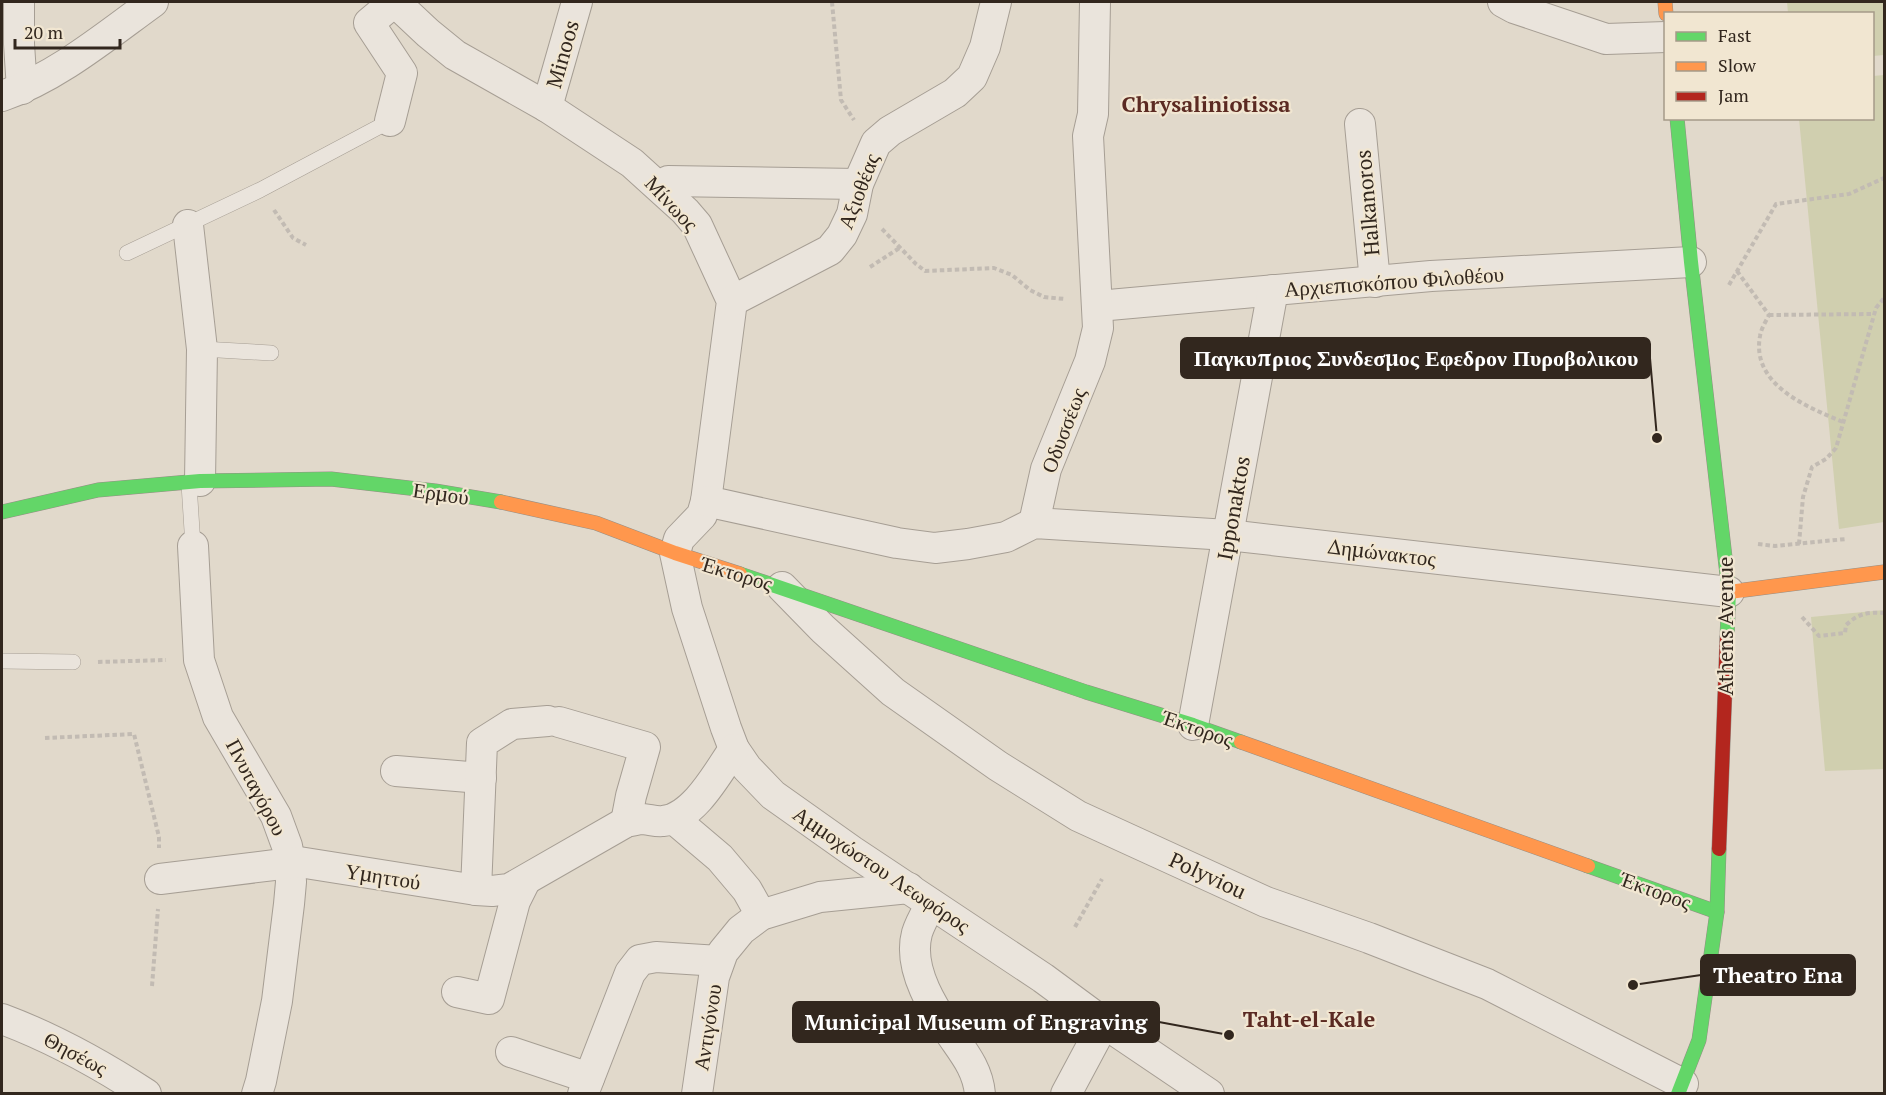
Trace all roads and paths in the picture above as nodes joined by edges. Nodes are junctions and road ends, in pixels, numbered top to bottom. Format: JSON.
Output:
{"nodes":[{"id":1,"x":19,"y":2,"type":"edge"},
{"id":2,"x":153,"y":2,"type":"edge"},
{"id":3,"x":394,"y":2,"type":"edge"},
{"id":4,"x":577,"y":2,"type":"edge"},
{"id":5,"x":832,"y":2,"type":"edge"},
{"id":6,"x":996,"y":2,"type":"edge"},
{"id":7,"x":1095,"y":2,"type":"edge"},
{"id":8,"x":1503,"y":2,"type":"edge"},
{"id":9,"x":1664,"y":37,"type":"edge"},
{"id":10,"x":12,"y":92,"type":"edge"},
{"id":11,"x":547,"y":107,"type":"junction"},
{"id":12,"x":1677,"y":120,"type":"edge"},
{"id":13,"x":390,"y":121,"type":"joint"},
{"id":14,"x":1360,"y":124,"type":"dead end"},
{"id":15,"x":876,"y":143,"type":"junction"},
{"id":16,"x":1884,"y":178,"type":"edge"},
{"id":17,"x":858,"y":183,"type":"junction"},
{"id":18,"x":659,"y":186,"type":"junction"},
{"id":19,"x":260,"y":190,"type":"junction"},
{"id":20,"x":188,"y":225,"type":"junction"},
{"id":21,"x":882,"y":229,"type":"dead end"},
{"id":22,"x":306,"y":245,"type":"dead end"},
{"id":23,"x":901,"y":247,"type":"junction"},
{"id":24,"x":127,"y":253,"type":"dead end"},
{"id":25,"x":1691,"y":262,"type":"junction"},
{"id":26,"x":870,"y":267,"type":"dead end"},
{"id":27,"x":1737,"y":271,"type":"junction"},
{"id":28,"x":1375,"y":282,"type":"junction"},
{"id":29,"x":1722,"y":287,"type":"dead end"},
{"id":30,"x":1273,"y":290,"type":"junction"},
{"id":31,"x":1884,"y":298,"type":"edge"},
{"id":32,"x":732,"y":301,"type":"junction"},
{"id":33,"x":1086,"y":303,"type":"junction"},
{"id":34,"x":1874,"y":314,"type":"junction"},
{"id":35,"x":1769,"y":315,"type":"junction"},
{"id":36,"x":202,"y":349,"type":"junction"},
{"id":37,"x":271,"y":353,"type":"dead end"},
{"id":38,"x":1843,"y":422,"type":"junction"},
{"id":39,"x":195,"y":482,"type":"junction"},
{"id":40,"x":706,"y":501,"type":"junction"},
{"id":41,"x":2,"y":512,"type":"edge"},
{"id":42,"x":1034,"y":523,"type":"junction"},
{"id":43,"x":1228,"y":535,"type":"junction"},
{"id":44,"x":1852,"y":539,"type":"dead end"},
{"id":45,"x":1756,"y":544,"type":"dead end"},
{"id":46,"x":1798,"y":544,"type":"junction"},
{"id":47,"x":193,"y":546,"type":"joint"},
{"id":48,"x":675,"y":553,"type":"junction"},
{"id":49,"x":1884,"y":572,"type":"edge"},
{"id":50,"x":782,"y":587,"type":"junction"},
{"id":51,"x":1729,"y":592,"type":"junction"},
{"id":52,"x":1796,"y":613,"type":"dead end"},
{"id":53,"x":1884,"y":613,"type":"edge"},
{"id":54,"x":199,"y":660,"type":"junction"},
{"id":55,"x":2,"y":661,"type":"edge"},
{"id":56,"x":74,"y":662,"type":"joint"},
{"id":57,"x":1193,"y":725,"type":"junction"},
{"id":58,"x":45,"y":738,"type":"dead end"},
{"id":59,"x":734,"y":749,"type":"junction"},
{"id":60,"x":396,"y":771,"type":"dead end"},
{"id":61,"x":481,"y":778,"type":"junction"},
{"id":62,"x":674,"y":819,"type":"junction"},
{"id":63,"x":626,"y":822,"type":"junction"},
{"id":64,"x":852,"y":851,"type":"junction"},
{"id":65,"x":290,"y":862,"type":"junction"},
{"id":66,"x":160,"y":879,"type":"junction"},
{"id":67,"x":1102,"y":879,"type":"dead end"},
{"id":68,"x":525,"y":881,"type":"junction"},
{"id":69,"x":476,"y":890,"type":"junction"},
{"id":70,"x":920,"y":896,"type":"junction"},
{"id":71,"x":820,"y":897,"type":"junction"},
{"id":72,"x":1718,"y":912,"type":"junction"},
{"id":73,"x":760,"y":915,"type":"junction"},
{"id":74,"x":1075,"y":927,"type":"dead end"},
{"id":75,"x":719,"y":961,"type":"junction"},
{"id":76,"x":152,"y":986,"type":"dead end"},
{"id":77,"x":457,"y":992,"type":"dead end"},
{"id":78,"x":2,"y":1019,"type":"edge"},
{"id":79,"x":1104,"y":1023,"type":"junction"},
{"id":80,"x":511,"y":1052,"type":"dead end"},
{"id":81,"x":586,"y":1086,"type":"edge"},
{"id":82,"x":1680,"y":1089,"type":"edge"},
{"id":83,"x":146,"y":1094,"type":"edge"},
{"id":84,"x":257,"y":1094,"type":"edge"},
{"id":85,"x":697,"y":1094,"type":"edge"},
{"id":86,"x":980,"y":1094,"type":"edge"},
{"id":87,"x":1066,"y":1094,"type":"edge"},
{"id":88,"x":1209,"y":1094,"type":"edge"}],
"edges":[{"from":1,"to":10,"type":"street"},
{"from":2,"to":10,"type":"street"},
{"from":3,"to":11,"type":"street","name":"Μίνωος"},
{"from":3,"to":13,"type":"street"},
{"from":4,"to":11,"type":"street","name":"Minoos"},
{"from":5,"to":15,"type":"path"},
{"from":6,"to":15,"type":"street","name":"Αξιοθέας"},
{"from":7,"to":33,"type":"street","name":"Οδυσσέως"},
{"from":8,"to":9,"type":"street"},
{"from":11,"to":18,"type":"street","name":"Μίνωος"},
{"from":12,"to":25,"type":"street","name":"Athens Avenue"},
{"from":13,"to":19,"type":"lane"},
{"from":14,"to":28,"type":"street","name":"Halkanoros"},
{"from":15,"to":17,"type":"street","name":"Αξιοθέας"},
{"from":16,"to":27,"type":"path"},
{"from":17,"to":18,"type":"street"},
{"from":17,"to":32,"type":"street","name":"Αξιοθέας"},
{"from":18,"to":32,"type":"street","name":"Μίνωος"},
{"from":19,"to":20,"type":"lane"},
{"from":19,"to":22,"type":"path"},
{"from":20,"to":24,"type":"lane"},
{"from":20,"to":36,"type":"street"},
{"from":21,"to":23,"type":"path"},
{"from":23,"to":26,"type":"path"},
{"from":23,"to":33,"type":"path"},
{"from":25,"to":28,"type":"street","name":"Αρχιεπισκόπου Φιλοθέου"},
{"from":25,"to":51,"type":"street","name":"Athens Avenue"},
{"from":27,"to":29,"type":"path"},
{"from":27,"to":35,"type":"path"},
{"from":28,"to":30,"type":"street","name":"Αρχιεπισκόπου Φιλοθέου"},
{"from":30,"to":33,"type":"street","name":"Αρχιεπισκόπου Φιλοθέου"},
{"from":30,"to":43,"type":"street","name":"Ipponaktos"},
{"from":31,"to":34,"type":"path"},
{"from":32,"to":40,"type":"street"},
{"from":33,"to":42,"type":"street","name":"Οδυσσέως"},
{"from":34,"to":35,"type":"path"},
{"from":34,"to":38,"type":"path"},
{"from":35,"to":38,"type":"path"},
{"from":36,"to":37,"type":"lane"},
{"from":36,"to":39,"type":"street"},
{"from":38,"to":46,"type":"path"},
{"from":39,"to":41,"type":"street","name":"Ερμού"},
{"from":39,"to":47,"type":"lane","name":"Πνυταγόρου"},
{"from":39,"to":48,"type":"street","name":"Ερμού"},
{"from":40,"to":42,"type":"street"},
{"from":40,"to":48,"type":"street"},
{"from":42,"to":43,"type":"street","name":"Δημώνακτος"},
{"from":43,"to":51,"type":"street","name":"Δημώνακτος"},
{"from":43,"to":57,"type":"street","name":"Ipponaktos"},
{"from":44,"to":46,"type":"path"},
{"from":45,"to":46,"type":"path"},
{"from":47,"to":54,"type":"street","name":"Πνυταγόρου"},
{"from":48,"to":50,"type":"street","name":"Έκτορος"},
{"from":48,"to":59,"type":"street","name":"Αμμοχώστου Λεωφόρος"},
{"from":49,"to":51,"type":"street"},
{"from":50,"to":57,"type":"street","name":"Έκτορος"},
{"from":50,"to":82,"type":"street","name":"Polyviou"},
{"from":51,"to":72,"type":"street","name":"Athens Avenue"},
{"from":52,"to":53,"type":"path"},
{"from":54,"to":56,"type":"path"},
{"from":54,"to":65,"type":"street","name":"Πνυταγόρου"},
{"from":55,"to":56,"type":"lane"},
{"from":57,"to":72,"type":"street","name":"Έκτορος"},
{"from":58,"to":66,"type":"path"},
{"from":59,"to":62,"type":"street"},
{"from":59,"to":64,"type":"street","name":"Αμμοχώστου Λεωφόρος"},
{"from":60,"to":61,"type":"street"},
{"from":61,"to":63,"type":"street"},
{"from":61,"to":69,"type":"street"},
{"from":62,"to":63,"type":"street","name":"Υμηττού"},
{"from":62,"to":73,"type":"street"},
{"from":63,"to":68,"type":"street","name":"Υμηττού"},
{"from":64,"to":70,"type":"street","name":"Αμμοχώστου Λεωφόρος"},
{"from":64,"to":71,"type":"street","name":"Αντιγόνου"},
{"from":65,"to":66,"type":"street","name":"Υμηττού"},
{"from":65,"to":69,"type":"street","name":"Υμηττού"},
{"from":65,"to":84,"type":"street","name":"Πνυταγόρου"},
{"from":66,"to":76,"type":"path"},
{"from":67,"to":74,"type":"path"},
{"from":68,"to":69,"type":"street","name":"Υμηττού"},
{"from":68,"to":77,"type":"street"},
{"from":70,"to":71,"type":"street","name":"Αντιγόνου"},
{"from":70,"to":79,"type":"street","name":"Αμμοχώστου Λεωφόρος"},
{"from":70,"to":86,"type":"street"},
{"from":71,"to":73,"type":"street","name":"Αντιγόνου"},
{"from":72,"to":82,"type":"street","name":"Athens Avenue"},
{"from":73,"to":75,"type":"street","name":"Αντιγόνου"},
{"from":75,"to":81,"type":"street","name":"Αντιγόνου"},
{"from":75,"to":85,"type":"street","name":"Αντιγόνου"},
{"from":78,"to":83,"type":"street","name":"Θησέως"},
{"from":79,"to":87,"type":"street"},
{"from":79,"to":88,"type":"street","name":"Αμμοχώστου Λεωφόρος"},
{"from":80,"to":81,"type":"street"}]}
